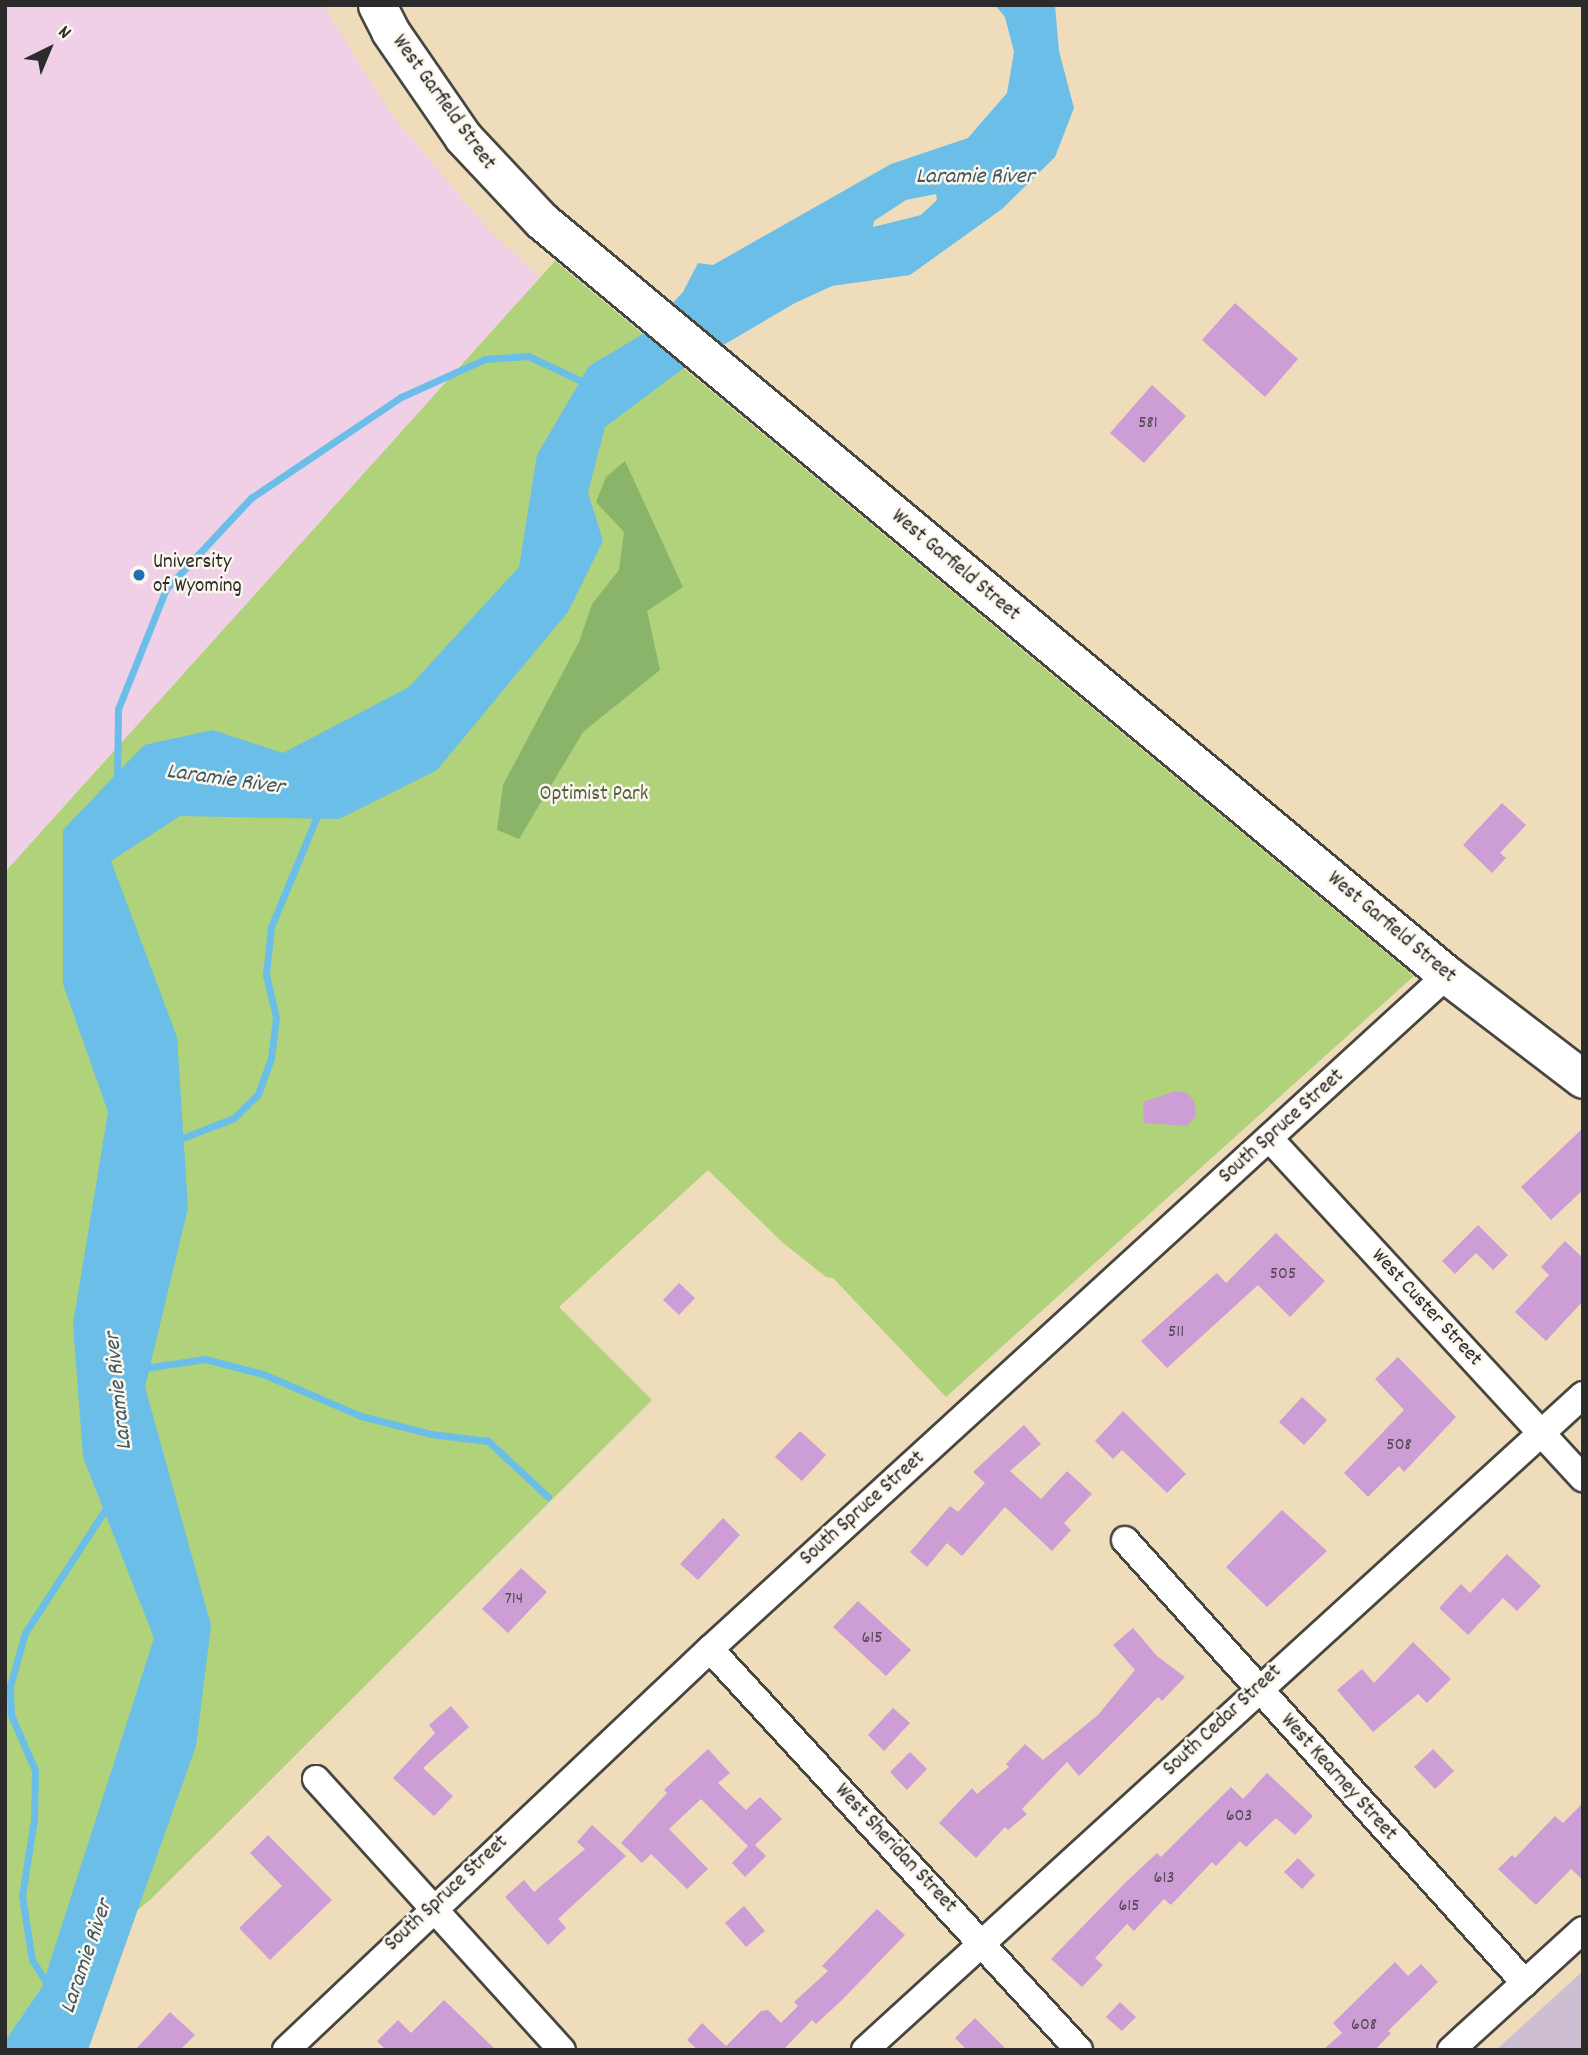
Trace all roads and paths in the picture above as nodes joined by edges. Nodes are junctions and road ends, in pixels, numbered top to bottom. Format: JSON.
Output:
{"nodes":[{"id":1,"x":377,"y":5,"type":"edge"},
{"id":2,"x":1447,"y":975,"type":"junction"},
{"id":3,"x":1583,"y":1079,"type":"edge"},
{"id":4,"x":1269,"y":1138,"type":"junction"},
{"id":5,"x":1583,"y":1395,"type":"edge"},
{"id":6,"x":1542,"y":1433,"type":"junction"},
{"id":7,"x":1583,"y":1478,"type":"edge"},
{"id":8,"x":1125,"y":1540,"type":"dead end"},
{"id":9,"x":710,"y":1649,"type":"junction"},
{"id":10,"x":1257,"y":1689,"type":"junction"},
{"id":11,"x":316,"y":1779,"type":"dead end"},
{"id":12,"x":431,"y":1908,"type":"junction"},
{"id":13,"x":1583,"y":1930,"type":"edge"},
{"id":14,"x":982,"y":1943,"type":"junction"},
{"id":15,"x":1525,"y":1983,"type":"junction"},
{"id":16,"x":286,"y":2050,"type":"edge"},
{"id":17,"x":562,"y":2050,"type":"edge"},
{"id":18,"x":865,"y":2050,"type":"edge"},
{"id":19,"x":1079,"y":2050,"type":"edge"},
{"id":20,"x":1451,"y":2050,"type":"edge"}],
"edges":[{"from":1,"to":2,"type":"street","name":"West Garfield Street"},
{"from":2,"to":3,"type":"street","name":"West Garfield Street"},
{"from":2,"to":4,"type":"street","name":"South Spruce Street"},
{"from":4,"to":6,"type":"street","name":"West Custer Street"},
{"from":4,"to":9,"type":"street","name":"South Spruce Street"},
{"from":5,"to":6,"type":"street","name":"South Cedar Street"},
{"from":6,"to":7,"type":"street","name":"West Custer Street"},
{"from":6,"to":10,"type":"street","name":"South Cedar Street"},
{"from":8,"to":10,"type":"street","name":"West Kearney Street"},
{"from":9,"to":12,"type":"street","name":"South Spruce Street"},
{"from":9,"to":14,"type":"street","name":"West Sheridan Street"},
{"from":10,"to":14,"type":"street","name":"South Cedar Street"},
{"from":10,"to":15,"type":"street","name":"West Kearney Street"},
{"from":11,"to":12,"type":"street"},
{"from":12,"to":16,"type":"street","name":"South Spruce Street"},
{"from":12,"to":17,"type":"street"},
{"from":13,"to":15,"type":"street"},
{"from":14,"to":18,"type":"street","name":"South Cedar Street"},
{"from":14,"to":19,"type":"street","name":"West Sheridan Street"},
{"from":15,"to":20,"type":"street"}]}
